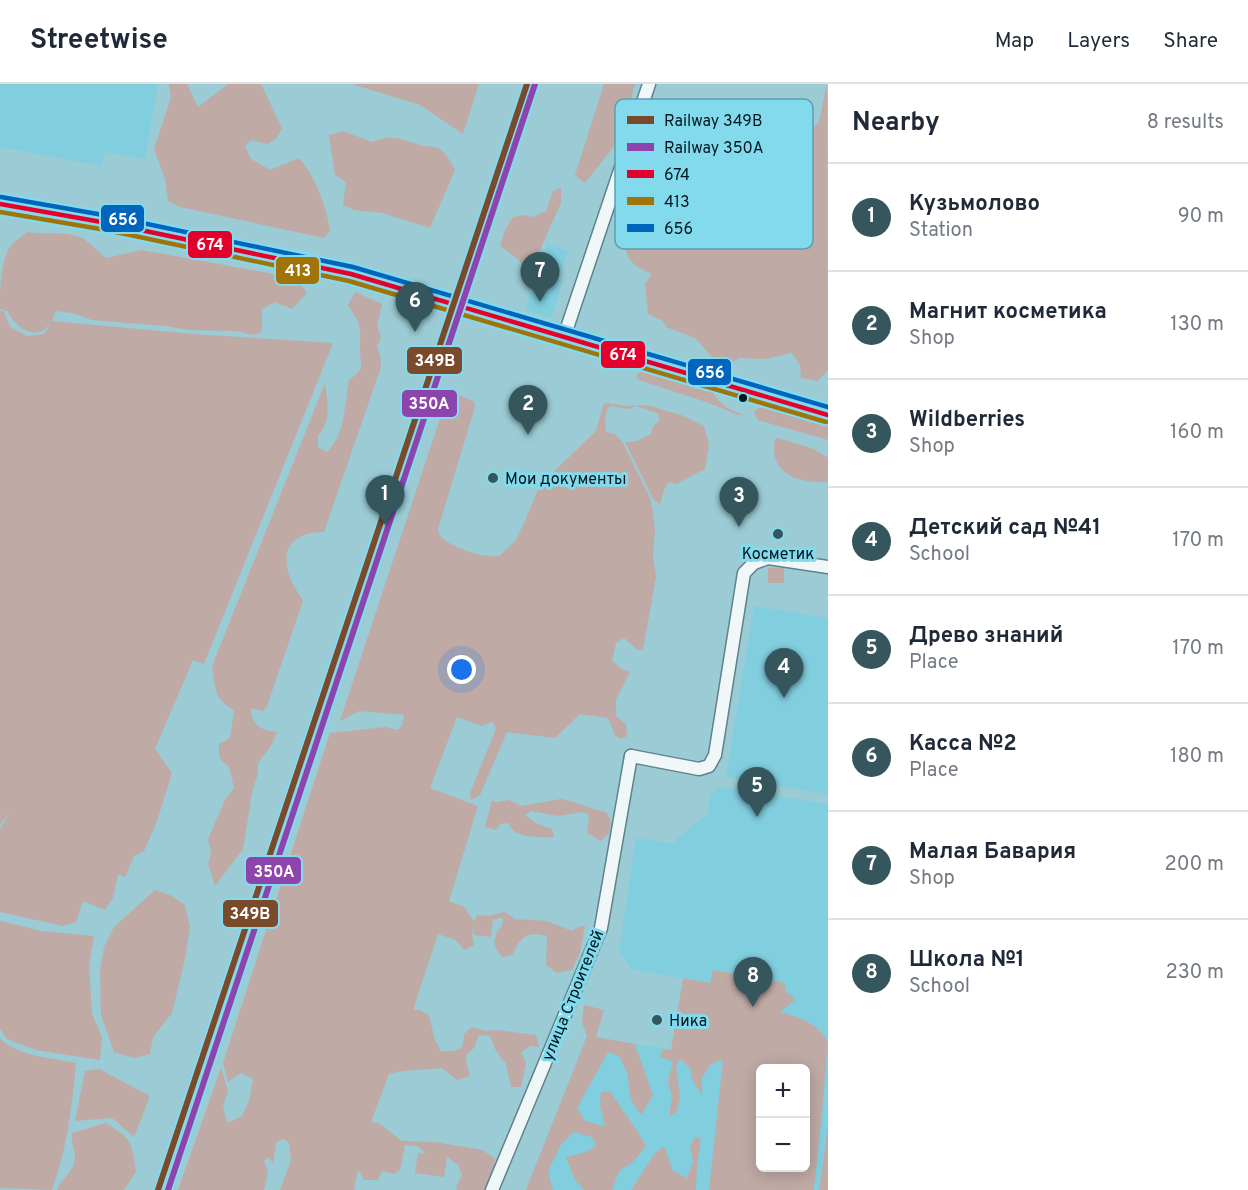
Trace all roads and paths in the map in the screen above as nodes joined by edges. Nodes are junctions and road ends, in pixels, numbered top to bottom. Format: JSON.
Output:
{"nodes":[{"id":1,"x":649,"y":84,"type":"edge"},
{"id":2,"x":644,"y":99,"type":"edge"},
{"id":3,"x":615,"y":185,"type":"edge"},
{"id":4,"x":0,"y":204,"type":"edge"},
{"id":5,"x":564,"y":337,"type":"junction"},
{"id":6,"x":828,"y":415,"type":"edge"},
{"id":7,"x":828,"y":567,"type":"edge"},
{"id":8,"x":492,"y":1190,"type":"edge"}],
"edges":[{"from":1,"to":2,"type":"street"},
{"from":3,"to":5,"type":"street"},
{"from":4,"to":5,"type":"main road"},
{"from":5,"to":6,"type":"main road"},
{"from":7,"to":8,"type":"street","name":"улица Строителей"}]}
